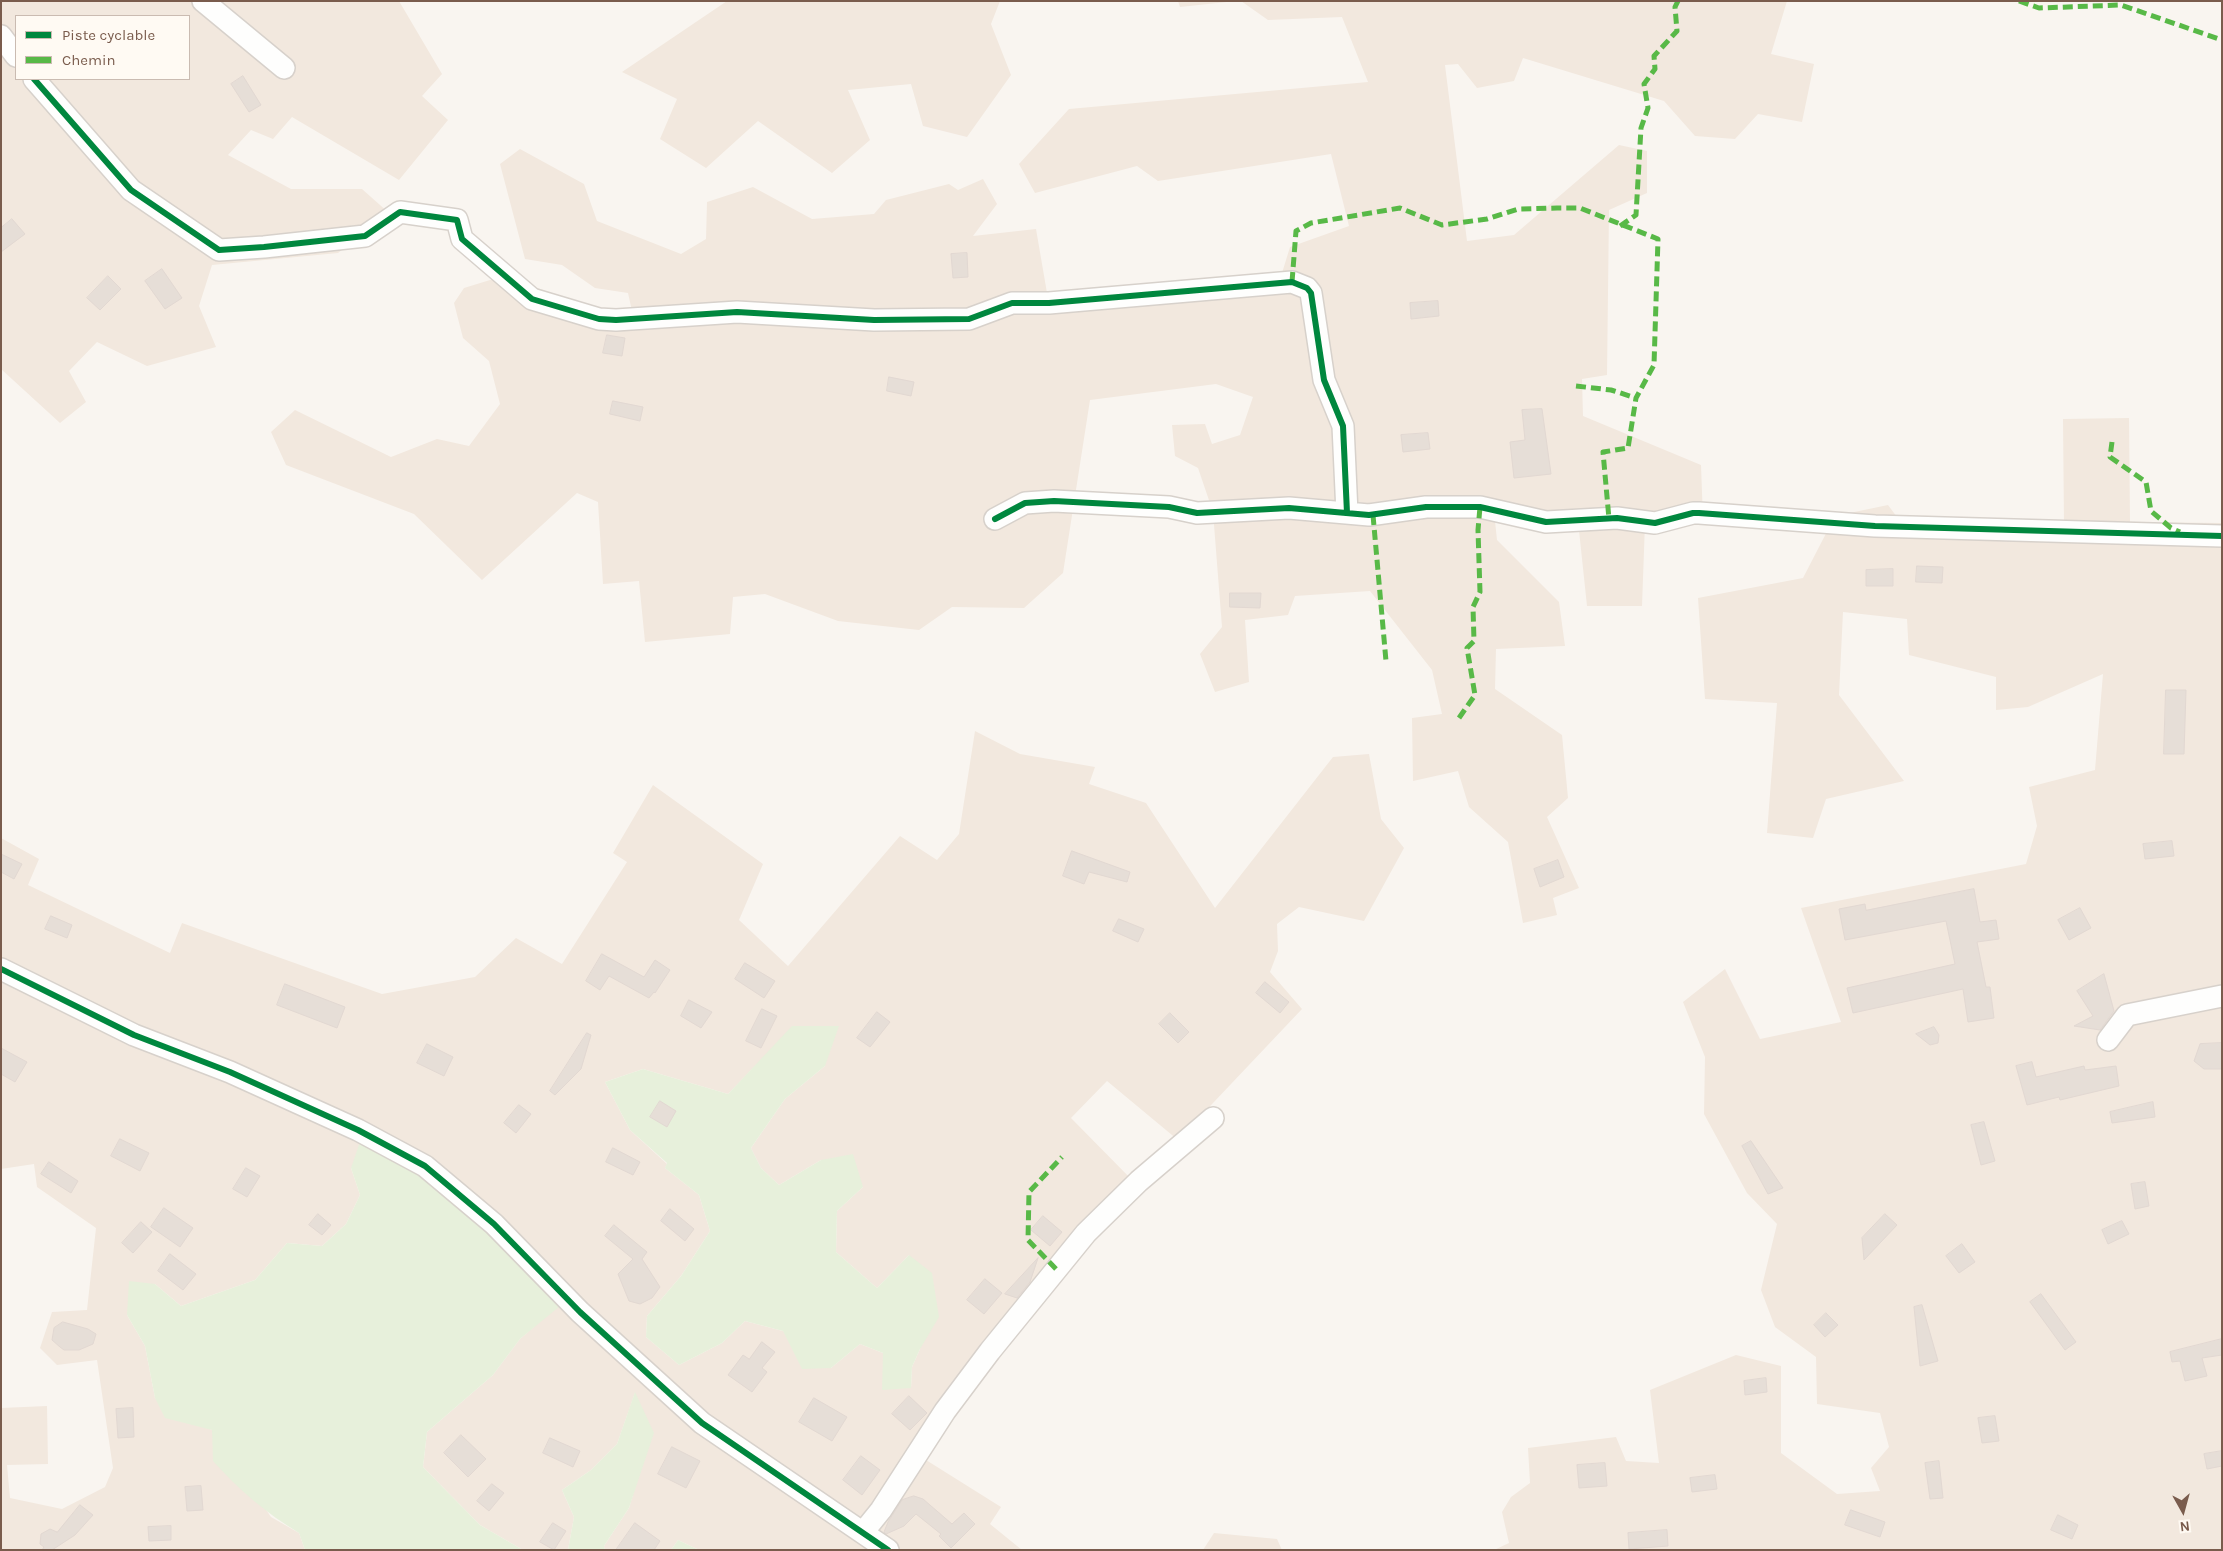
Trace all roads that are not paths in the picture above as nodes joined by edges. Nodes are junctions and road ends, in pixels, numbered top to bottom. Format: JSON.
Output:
{"nodes":[{"id":1,"x":203,"y":1,"type":"edge"},
{"id":2,"x":1,"y":36,"type":"edge"},
{"id":3,"x":15,"y":55,"type":"edge"},
{"id":4,"x":284,"y":68,"type":"dead end"},
{"id":5,"x":35,"y":80,"type":"edge"},
{"id":6,"x":1347,"y":513,"type":"junction"},
{"id":7,"x":995,"y":519,"type":"dead end"},
{"id":8,"x":2222,"y":536,"type":"edge"},
{"id":9,"x":1,"y":970,"type":"edge"},
{"id":10,"x":2222,"y":996,"type":"edge"},
{"id":11,"x":2108,"y":1040,"type":"dead end"},
{"id":12,"x":1213,"y":1118,"type":"dead end"},
{"id":13,"x":864,"y":1531,"type":"junction"},
{"id":14,"x":888,"y":1550,"type":"edge"}],
"edges":[{"from":1,"to":4,"type":"street"},
{"from":2,"to":3,"type":"street"},
{"from":5,"to":6,"type":"street"},
{"from":6,"to":7,"type":"street"},
{"from":6,"to":8,"type":"street"},
{"from":9,"to":13,"type":"street"},
{"from":10,"to":11,"type":"street"},
{"from":12,"to":13,"type":"street"},
{"from":13,"to":14,"type":"street"}]}
